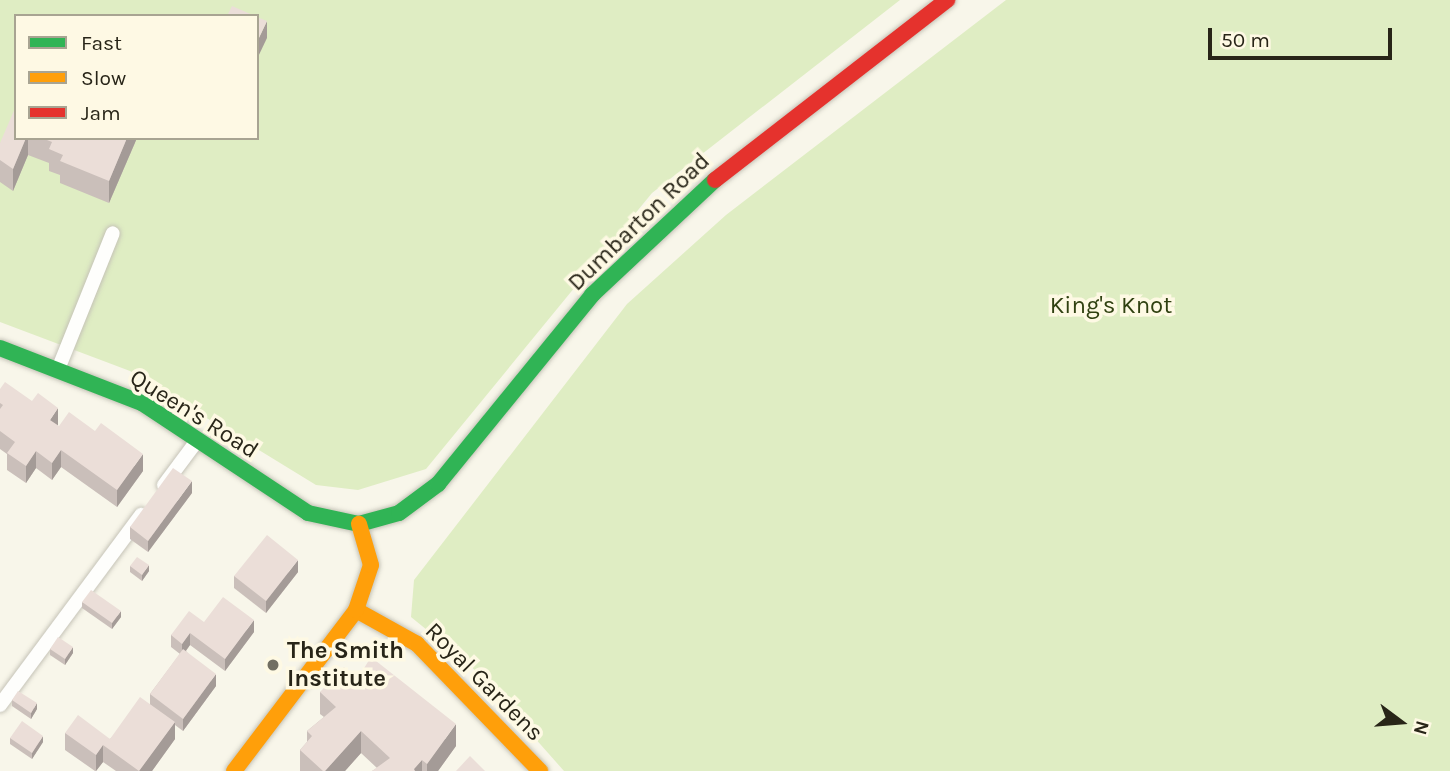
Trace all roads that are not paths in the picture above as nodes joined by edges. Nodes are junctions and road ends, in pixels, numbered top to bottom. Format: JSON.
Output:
{"nodes":[{"id":1,"x":920,"y":0,"type":"edge"},
{"id":2,"x":947,"y":0,"type":"edge"},
{"id":3,"x":917,"y":24,"type":"junction"},
{"id":4,"x":113,"y":233,"type":"dead end"},
{"id":5,"x":0,"y":348,"type":"edge"},
{"id":6,"x":59,"y":367,"type":"junction"},
{"id":7,"x":198,"y":440,"type":"junction"},
{"id":8,"x":359,"y":524,"type":"junction"},
{"id":9,"x":356,"y":610,"type":"junction"},
{"id":10,"x":0,"y":705,"type":"edge"},
{"id":11,"x":234,"y":771,"type":"edge"},
{"id":12,"x":540,"y":771,"type":"edge"}],
"edges":[{"from":1,"to":3,"type":"lane"},
{"from":2,"to":3,"type":"main road","name":"Dumbarton Road"},
{"from":3,"to":8,"type":"main road","name":"Dumbarton Road"},
{"from":4,"to":6,"type":"lane"},
{"from":5,"to":6,"type":"main road","name":"Queen's Road"},
{"from":6,"to":7,"type":"main road","name":"Queen's Road"},
{"from":7,"to":8,"type":"main road","name":"Queen's Road"},
{"from":7,"to":10,"type":"lane"},
{"from":8,"to":9,"type":"main road"},
{"from":9,"to":11,"type":"main road"},
{"from":9,"to":12,"type":"main road","name":"Royal Gardens"}]}
